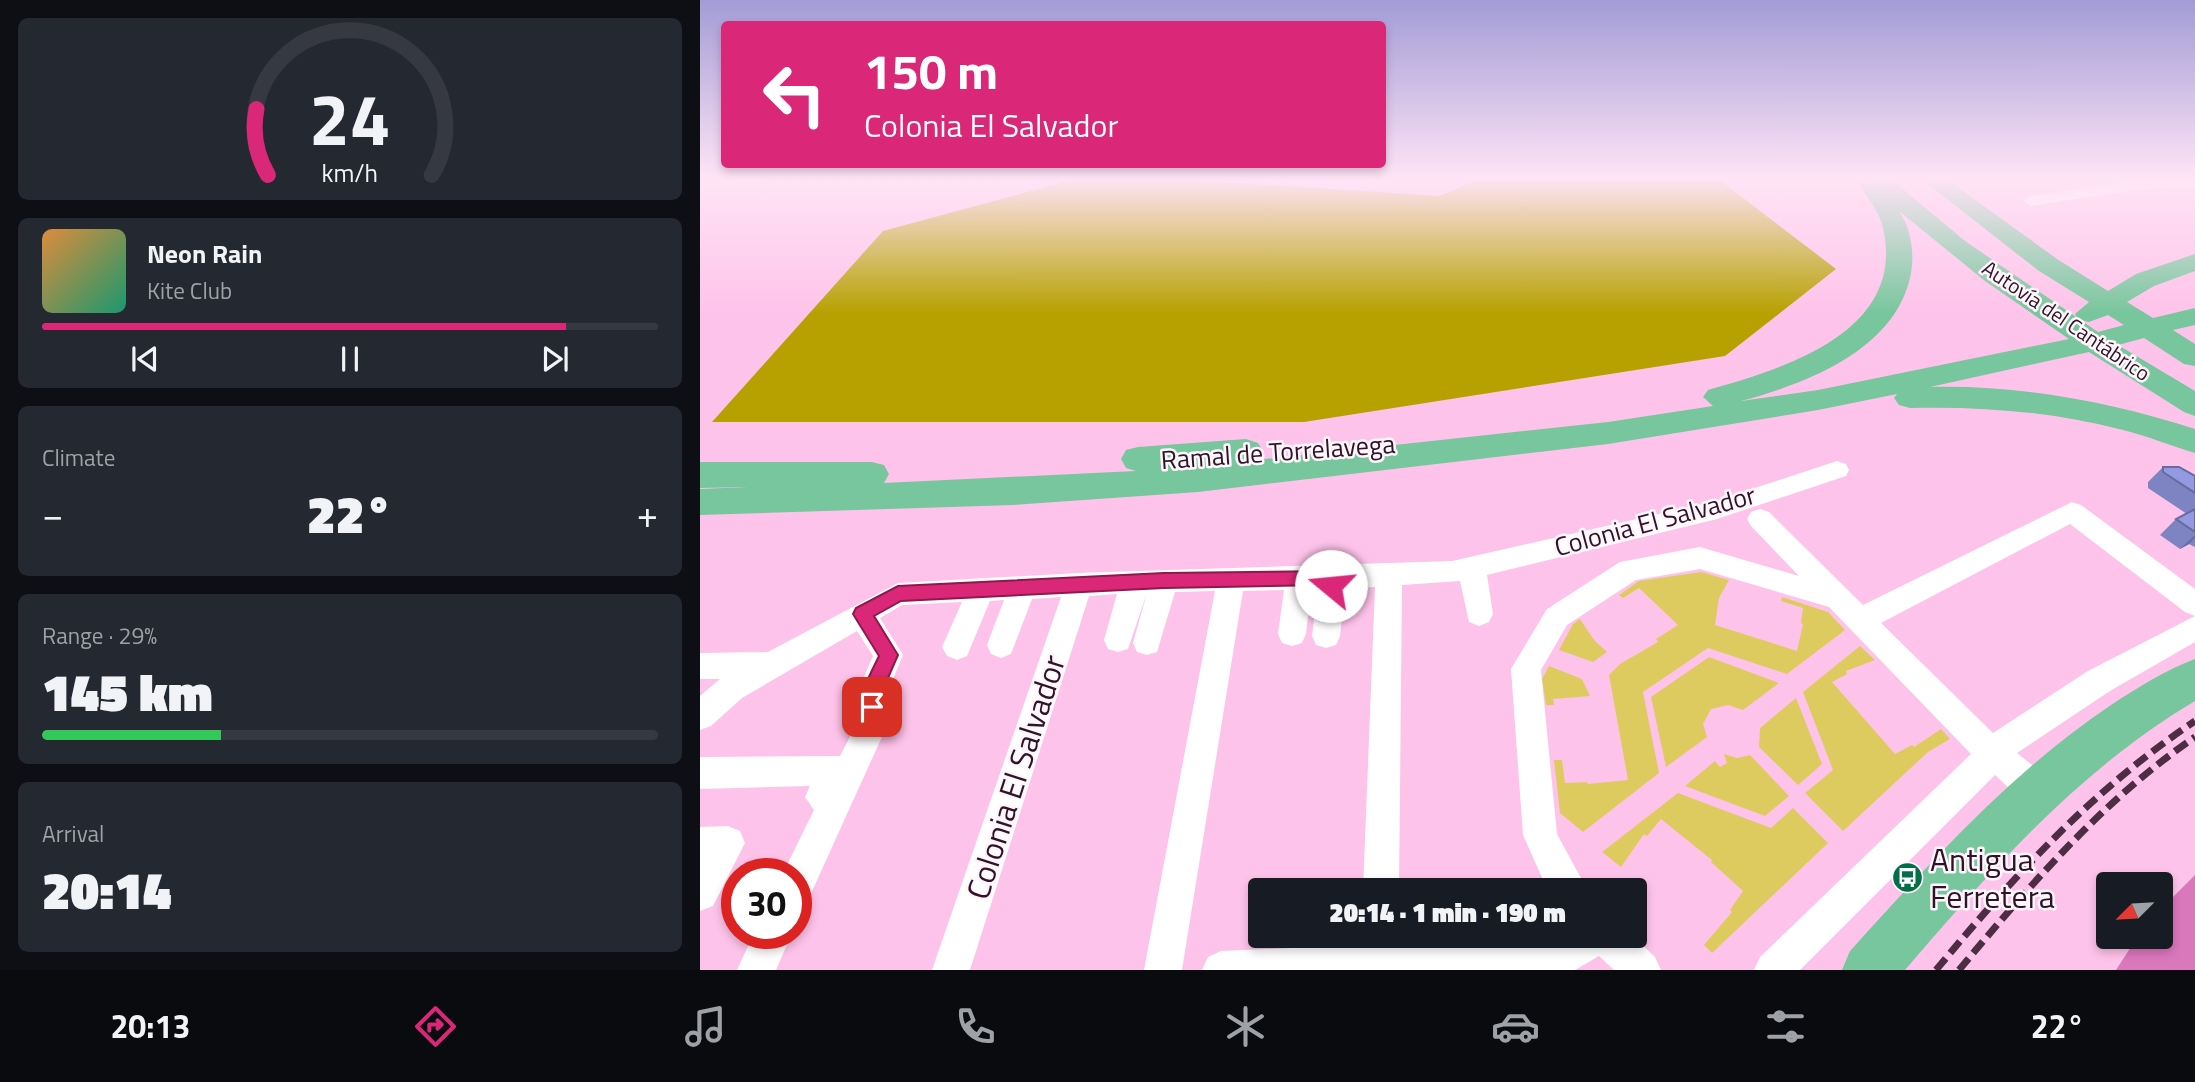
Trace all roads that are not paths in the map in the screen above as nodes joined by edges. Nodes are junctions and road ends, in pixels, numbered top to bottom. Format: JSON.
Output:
{"nodes":[{"id":1,"x":1895,"y":223,"type":"edge"},
{"id":2,"x":1929,"y":223,"type":"edge"},
{"id":3,"x":1990,"y":223,"type":"edge"},
{"id":4,"x":2195,"y":262,"type":"edge"},
{"id":5,"x":2195,"y":307,"type":"edge"},
{"id":6,"x":2185,"y":337,"type":"edge"},
{"id":7,"x":1943,"y":363,"type":"junction"},
{"id":8,"x":2195,"y":405,"type":"edge"},
{"id":9,"x":2195,"y":441,"type":"edge"},
{"id":10,"x":1025,"y":468,"type":"junction"},
{"id":11,"x":1838,"y":470,"type":"dead end"},
{"id":12,"x":700,"y":475,"type":"edge"},
{"id":13,"x":1198,"y":480,"type":"junction"},
{"id":14,"x":700,"y":502,"type":"edge"},
{"id":15,"x":1760,"y":519,"type":"dead end"},
{"id":16,"x":1472,"y":568,"type":"junction"},
{"id":17,"x":1389,"y":576,"type":"junction"},
{"id":18,"x":1333,"y":578,"type":"junction"},
{"id":19,"x":1299,"y":579,"type":"junction"},
{"id":20,"x":1231,"y":580,"type":"junction"},
{"id":21,"x":1164,"y":581,"type":"junction"},
{"id":22,"x":1134,"y":582,"type":"junction"},
{"id":23,"x":1079,"y":584,"type":"junction"},
{"id":24,"x":1023,"y":587,"type":"junction"},
{"id":25,"x":982,"y":589,"type":"junction"},
{"id":26,"x":2195,"y":604,"type":"edge"},
{"id":27,"x":1851,"y":609,"type":"junction"},
{"id":28,"x":862,"y":614,"type":"junction"},
{"id":29,"x":1479,"y":614,"type":"dead end"},
{"id":30,"x":2195,"y":628,"type":"edge"},
{"id":31,"x":1292,"y":634,"type":"dead end"},
{"id":32,"x":1326,"y":636,"type":"dead end"},
{"id":33,"x":1118,"y":640,"type":"dead end"},
{"id":34,"x":1147,"y":643,"type":"dead end"},
{"id":35,"x":1001,"y":645,"type":"dead end"},
{"id":36,"x":957,"y":647,"type":"dead end"},
{"id":37,"x":770,"y":665,"type":"junction"},
{"id":38,"x":700,"y":666,"type":"edge"},
{"id":39,"x":2195,"y":678,"type":"edge"},
{"id":40,"x":700,"y":716,"type":"edge"},
{"id":41,"x":1993,"y":755,"type":"junction"},
{"id":42,"x":700,"y":773,"type":"edge"},
{"id":43,"x":2036,"y":790,"type":"junction"},
{"id":44,"x":700,"y":844,"type":"edge"},
{"id":45,"x":793,"y":858,"type":"edge"},
{"id":46,"x":809,"y":858,"type":"edge"},
{"id":47,"x":1381,"y":878,"type":"edge"},
{"id":48,"x":1560,"y":878,"type":"edge"},
{"id":49,"x":700,"y":893,"type":"edge"},
{"id":50,"x":1578,"y":948,"type":"edge"},
{"id":51,"x":1618,"y":948,"type":"edge"},
{"id":52,"x":749,"y":949,"type":"edge"},
{"id":53,"x":766,"y":949,"type":"edge"},
{"id":54,"x":1380,"y":957,"type":"edge"},
{"id":55,"x":739,"y":970,"type":"edge"},
{"id":56,"x":756,"y":970,"type":"edge"},
{"id":57,"x":951,"y":970,"type":"edge"},
{"id":58,"x":1163,"y":970,"type":"edge"},
{"id":59,"x":1221,"y":970,"type":"edge"},
{"id":60,"x":1642,"y":970,"type":"edge"},
{"id":61,"x":1773,"y":970,"type":"edge"},
{"id":62,"x":1869,"y":970,"type":"edge"}],
"edges":[{"from":1,"to":10,"type":"highway"},
{"from":2,"to":8,"type":"highway","name":"Autovía del Cantábrico"},
{"from":3,"to":6,"type":"highway","name":"Autovía del Cantábrico"},
{"from":4,"to":7,"type":"highway"},
{"from":5,"to":7,"type":"highway"},
{"from":6,"to":13,"type":"highway","name":"Ramal de Torrelavega"},
{"from":7,"to":10,"type":"highway","name":"Ramal de Torrelavega"},
{"from":9,"to":13,"type":"highway"},
{"from":10,"to":12,"type":"highway","name":"Ramal de Torrelavega"},
{"from":11,"to":16,"type":"street","name":"Colonia El Salvador"},
{"from":13,"to":14,"type":"highway","name":"Ramal de Torrelavega"},
{"from":15,"to":27,"type":"street"},
{"from":16,"to":17,"type":"street","name":"Colonia El Salvador"},
{"from":16,"to":29,"type":"street"},
{"from":17,"to":18,"type":"street","name":"Colonia El Salvador"},
{"from":17,"to":47,"type":"street"},
{"from":18,"to":19,"type":"street","name":"Colonia El Salvador"},
{"from":18,"to":32,"type":"street"},
{"from":19,"to":20,"type":"street","name":"Colonia El Salvador"},
{"from":19,"to":31,"type":"street"},
{"from":20,"to":21,"type":"street","name":"Colonia El Salvador"},
{"from":20,"to":58,"type":"street"},
{"from":21,"to":22,"type":"street","name":"Colonia El Salvador"},
{"from":21,"to":34,"type":"street"},
{"from":22,"to":23,"type":"street","name":"Colonia El Salvador"},
{"from":22,"to":33,"type":"street"},
{"from":23,"to":24,"type":"street","name":"Colonia El Salvador"},
{"from":23,"to":57,"type":"street","name":"Colonia El Salvador"},
{"from":24,"to":25,"type":"street","name":"Colonia El Salvador"},
{"from":24,"to":35,"type":"street","name":"Colonia El Salvador"},
{"from":25,"to":28,"type":"street","name":"Colonia El Salvador"},
{"from":25,"to":36,"type":"street"},
{"from":26,"to":27,"type":"street"},
{"from":27,"to":41,"type":"street"},
{"from":27,"to":48,"type":"street"},
{"from":28,"to":37,"type":"street","name":"Colonia El Salvador"},
{"from":28,"to":46,"type":"street"},
{"from":30,"to":41,"type":"street"},
{"from":37,"to":38,"type":"street","name":"Colonia El Salvador"},
{"from":37,"to":40,"type":"street","name":"Colonia El Salvador"},
{"from":39,"to":43,"type":"highway"},
{"from":41,"to":43,"type":"street"},
{"from":41,"to":61,"type":"street"},
{"from":42,"to":45,"type":"street"},
{"from":43,"to":62,"type":"highway"},
{"from":44,"to":49,"type":"street"},
{"from":50,"to":54,"type":"street"},
{"from":51,"to":60,"type":"street"},
{"from":52,"to":55,"type":"street"},
{"from":53,"to":56,"type":"street"},
{"from":54,"to":59,"type":"street"}]}
